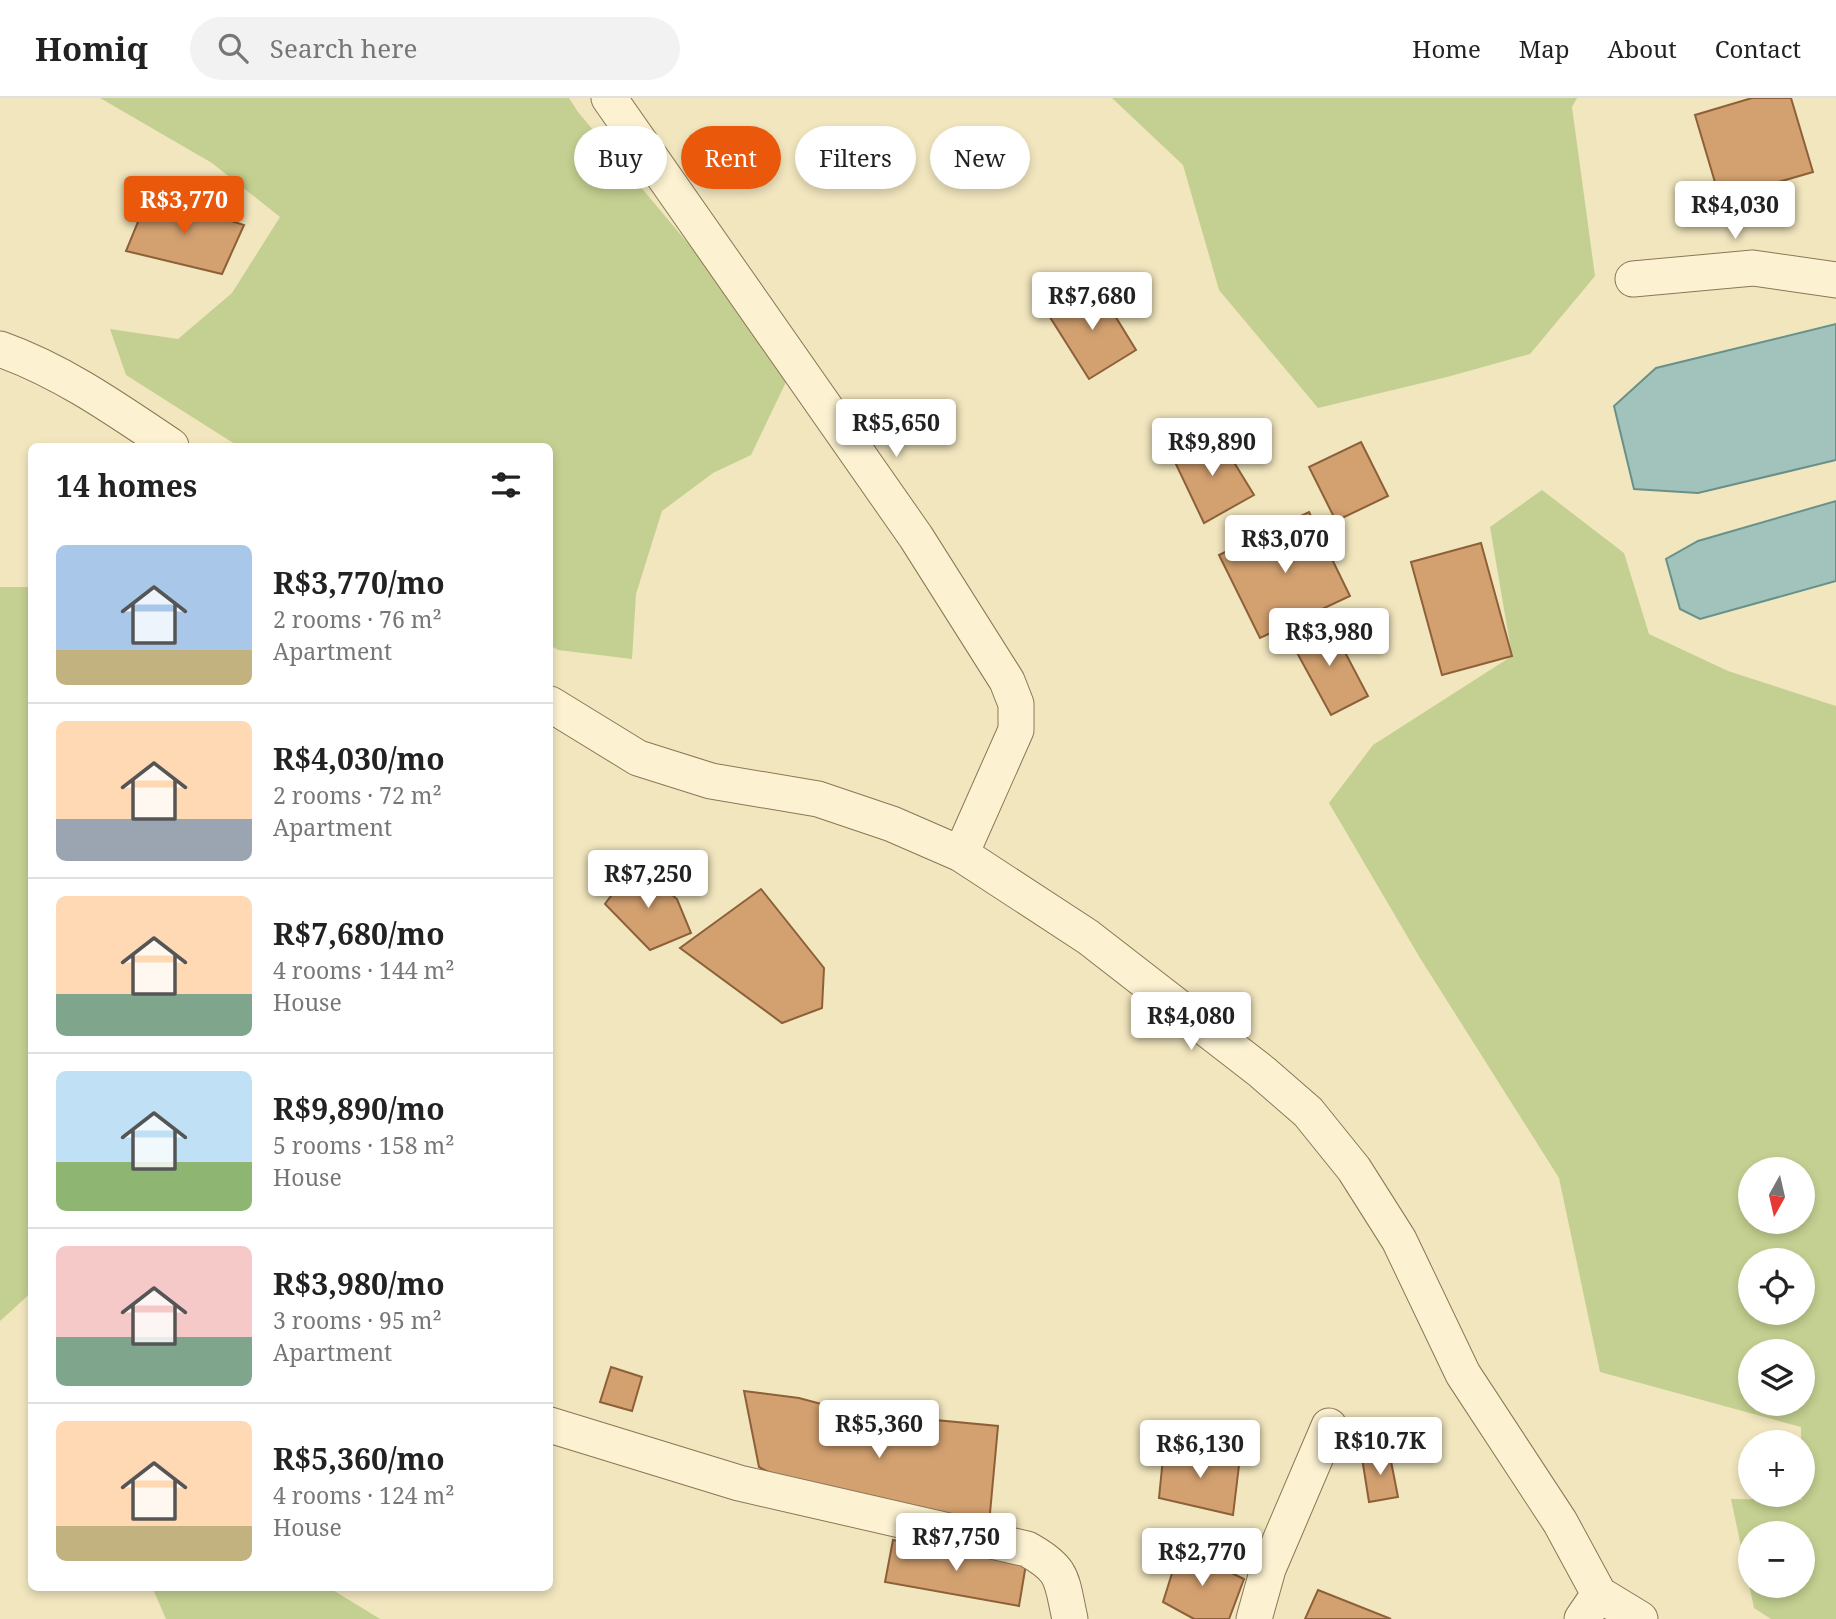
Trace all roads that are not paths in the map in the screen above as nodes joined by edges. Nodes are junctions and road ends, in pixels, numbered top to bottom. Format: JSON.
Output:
{"nodes":[{"id":1,"x":609,"y":98,"type":"edge"},
{"id":2,"x":1633,"y":279,"type":"dead end"},
{"id":3,"x":1836,"y":280,"type":"edge"},
{"id":4,"x":0,"y":349,"type":"edge"},
{"id":5,"x":167,"y":443,"type":"edge"},
{"id":6,"x":553,"y":706,"type":"edge"},
{"id":7,"x":961,"y":854,"type":"junction"},
{"id":8,"x":553,"y":1426,"type":"edge"},
{"id":9,"x":1329,"y":1426,"type":"dead end"},
{"id":10,"x":1591,"y":1606,"type":"edge"},
{"id":11,"x":1070,"y":1619,"type":"edge"},
{"id":12,"x":1254,"y":1619,"type":"edge"},
{"id":13,"x":1640,"y":1619,"type":"edge"}],
"edges":[{"from":1,"to":7,"type":"street"},
{"from":2,"to":3,"type":"street"},
{"from":4,"to":5,"type":"street"},
{"from":6,"to":7,"type":"street"},
{"from":7,"to":10,"type":"street"},
{"from":8,"to":11,"type":"street"},
{"from":9,"to":12,"type":"street"},
{"from":10,"to":13,"type":"street"}]}
